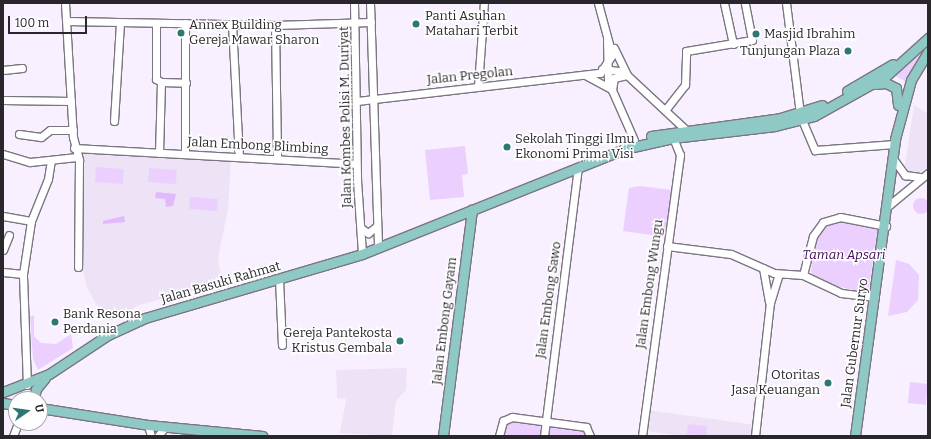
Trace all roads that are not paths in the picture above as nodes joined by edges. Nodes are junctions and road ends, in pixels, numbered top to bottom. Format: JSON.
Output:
{"nodes":[{"id":1,"x":65,"y":3,"type":"edge"},
{"id":2,"x":354,"y":3,"type":"edge"},
{"id":3,"x":370,"y":3,"type":"edge"},
{"id":4,"x":484,"y":3,"type":"edge"},
{"id":5,"x":598,"y":3,"type":"edge"},
{"id":6,"x":724,"y":3,"type":"edge"},
{"id":7,"x":745,"y":3,"type":"edge"},
{"id":8,"x":786,"y":3,"type":"edge"},
{"id":9,"x":67,"y":21,"type":"junction"},
{"id":10,"x":120,"y":22,"type":"junction"},
{"id":11,"x":356,"y":22,"type":"junction"},
{"id":12,"x":371,"y":22,"type":"junction"},
{"id":13,"x":156,"y":23,"type":"junction"},
{"id":14,"x":185,"y":23,"type":"junction"},
{"id":15,"x":232,"y":24,"type":"junction"},
{"id":16,"x":275,"y":25,"type":"junction"},
{"id":17,"x":607,"y":33,"type":"junction"},
{"id":18,"x":928,"y":38,"type":"edge"},
{"id":19,"x":733,"y":44,"type":"junction"},
{"id":20,"x":928,"y":52,"type":"edge"},
{"id":21,"x":904,"y":59,"type":"junction"},
{"id":22,"x":22,"y":68,"type":"dead end"},
{"id":23,"x":603,"y":69,"type":"junction"},
{"id":24,"x":3,"y":70,"type":"edge"},
{"id":25,"x":585,"y":74,"type":"junction"},
{"id":26,"x":626,"y":74,"type":"junction"},
{"id":27,"x":161,"y":82,"type":"junction"},
{"id":28,"x":186,"y":83,"type":"junction"},
{"id":29,"x":870,"y":85,"type":"junction"},
{"id":30,"x":478,"y":86,"type":"junction"},
{"id":31,"x":611,"y":90,"type":"junction"},
{"id":32,"x":3,"y":100,"type":"edge"},
{"id":33,"x":71,"y":100,"type":"junction"},
{"id":34,"x":374,"y":100,"type":"junction"},
{"id":35,"x":357,"y":101,"type":"junction"},
{"id":36,"x":666,"y":109,"type":"junction"},
{"id":37,"x":801,"y":117,"type":"junction"},
{"id":38,"x":114,"y":121,"type":"dead end"},
{"id":39,"x":685,"y":129,"type":"junction"},
{"id":40,"x":19,"y":134,"type":"dead end"},
{"id":41,"x":73,"y":134,"type":"junction"},
{"id":42,"x":673,"y":138,"type":"junction"},
{"id":43,"x":634,"y":140,"type":"junction"},
{"id":44,"x":895,"y":142,"type":"junction"},
{"id":45,"x":74,"y":148,"type":"junction"},
{"id":46,"x":159,"y":153,"type":"junction"},
{"id":47,"x":3,"y":154,"type":"edge"},
{"id":48,"x":185,"y":154,"type":"junction"},
{"id":49,"x":77,"y":156,"type":"junction"},
{"id":50,"x":239,"y":157,"type":"junction"},
{"id":51,"x":277,"y":159,"type":"junction"},
{"id":52,"x":894,"y":160,"type":"junction"},
{"id":53,"x":51,"y":161,"type":"junction"},
{"id":54,"x":356,"y":164,"type":"junction"},
{"id":55,"x":578,"y":168,"type":"junction"},
{"id":56,"x":928,"y":172,"type":"edge"},
{"id":57,"x":921,"y":177,"type":"junction"},
{"id":58,"x":888,"y":206,"type":"junction"},
{"id":59,"x":472,"y":210,"type":"junction"},
{"id":60,"x":3,"y":216,"type":"edge"},
{"id":61,"x":31,"y":221,"type":"junction"},
{"id":62,"x":377,"y":226,"type":"junction"},
{"id":63,"x":886,"y":226,"type":"junction"},
{"id":64,"x":361,"y":228,"type":"junction"},
{"id":65,"x":9,"y":235,"type":"dead end"},
{"id":66,"x":382,"y":246,"type":"junction"},
{"id":67,"x":667,"y":246,"type":"junction"},
{"id":68,"x":3,"y":250,"type":"edge"},
{"id":69,"x":362,"y":254,"type":"junction"},
{"id":70,"x":78,"y":267,"type":"dead end"},
{"id":71,"x":763,"y":268,"type":"junction"},
{"id":72,"x":3,"y":272,"type":"edge"},
{"id":73,"x":23,"y":274,"type":"junction"},
{"id":74,"x":780,"y":274,"type":"junction"},
{"id":75,"x":804,"y":275,"type":"junction"},
{"id":76,"x":279,"y":280,"type":"junction"},
{"id":77,"x":875,"y":297,"type":"junction"},
{"id":78,"x":770,"y":303,"type":"junction"},
{"id":79,"x":282,"y":345,"type":"dead end"},
{"id":80,"x":49,"y":374,"type":"junction"},
{"id":81,"x":27,"y":385,"type":"junction"},
{"id":82,"x":36,"y":391,"type":"edge"},
{"id":83,"x":3,"y":392,"type":"edge"},
{"id":84,"x":48,"y":409,"type":"edge"},
{"id":85,"x":73,"y":412,"type":"junction"},
{"id":86,"x":541,"y":420,"type":"junction"},
{"id":87,"x":148,"y":425,"type":"junction"},
{"id":88,"x":165,"y":426,"type":"junction"},
{"id":89,"x":197,"y":428,"type":"junction"},
{"id":90,"x":151,"y":436,"type":"edge"},
{"id":91,"x":158,"y":436,"type":"edge"},
{"id":92,"x":262,"y":436,"type":"edge"},
{"id":93,"x":443,"y":436,"type":"edge"},
{"id":94,"x":500,"y":436,"type":"edge"},
{"id":95,"x":544,"y":436,"type":"edge"},
{"id":96,"x":590,"y":436,"type":"edge"},
{"id":97,"x":642,"y":436,"type":"edge"},
{"id":98,"x":755,"y":436,"type":"edge"},
{"id":99,"x":855,"y":436,"type":"edge"}],
"edges":[{"from":1,"to":9,"type":"street"},
{"from":2,"to":11,"type":"street","name":"Jalan Kombes Polisi M. Duriyat"},
{"from":3,"to":12,"type":"street","name":"Jalan Kombes Polisi M. Duriyat"},
{"from":4,"to":30,"type":"street"},
{"from":5,"to":17,"type":"street"},
{"from":6,"to":19,"type":"street"},
{"from":7,"to":19,"type":"street"},
{"from":8,"to":37,"type":"street"},
{"from":9,"to":10,"type":"street"},
{"from":9,"to":33,"type":"street"},
{"from":10,"to":13,"type":"street"},
{"from":10,"to":38,"type":"street"},
{"from":11,"to":12,"type":"street"},
{"from":11,"to":16,"type":"street"},
{"from":11,"to":35,"type":"street","name":"Jalan Kombes Polisi M. Duriyat"},
{"from":12,"to":34,"type":"street","name":"Jalan Kombes Polisi M. Duriyat"},
{"from":13,"to":14,"type":"street"},
{"from":13,"to":27,"type":"street"},
{"from":14,"to":15,"type":"street"},
{"from":14,"to":28,"type":"street"},
{"from":15,"to":16,"type":"street"},
{"from":15,"to":50,"type":"street"},
{"from":16,"to":51,"type":"street"},
{"from":17,"to":23,"type":"street"},
{"from":17,"to":23,"type":"street"},
{"from":17,"to":26,"type":"street"},
{"from":18,"to":21,"type":"main road"},
{"from":19,"to":36,"type":"street"},
{"from":20,"to":44,"type":"main road","name":"Jalan Gubernur Suryo"},
{"from":21,"to":29,"type":"main road"},
{"from":21,"to":37,"type":"main road"},
{"from":22,"to":24,"type":"street"},
{"from":23,"to":25,"type":"street","name":"Jalan Pregolan"},
{"from":23,"to":26,"type":"street","name":"Jalan Pregolan"},
{"from":23,"to":31,"type":"street"},
{"from":25,"to":30,"type":"street","name":"Jalan Pregolan"},
{"from":25,"to":31,"type":"street"},
{"from":26,"to":31,"type":"street"},
{"from":26,"to":36,"type":"street"},
{"from":27,"to":28,"type":"street"},
{"from":27,"to":46,"type":"street"},
{"from":28,"to":48,"type":"street"},
{"from":29,"to":37,"type":"main road"},
{"from":29,"to":44,"type":"main road"},
{"from":30,"to":34,"type":"street","name":"Jalan Pregolan"},
{"from":31,"to":43,"type":"street"},
{"from":32,"to":33,"type":"street"},
{"from":33,"to":41,"type":"street"},
{"from":34,"to":35,"type":"street","name":"Jalan Pregolan"},
{"from":34,"to":62,"type":"street","name":"Jalan Kombes Polisi M. Duriyat"},
{"from":35,"to":54,"type":"street","name":"Jalan Kombes Polisi M. Duriyat"},
{"from":36,"to":39,"type":"street"},
{"from":37,"to":39,"type":"main road"},
{"from":37,"to":42,"type":"main road"},
{"from":37,"to":44,"type":"street"},
{"from":39,"to":43,"type":"main road"},
{"from":40,"to":41,"type":"street"},
{"from":41,"to":45,"type":"street"},
{"from":42,"to":55,"type":"main road"},
{"from":42,"to":67,"type":"street","name":"Jalan Embong Wungu"},
{"from":43,"to":66,"type":"main road"},
{"from":44,"to":52,"type":"main road","name":"Jalan Gubernur Suryo"},
{"from":45,"to":46,"type":"street","name":"Jalan Embong Blimbing"},
{"from":45,"to":49,"type":"street"},
{"from":46,"to":48,"type":"street","name":"Jalan Embong Blimbing"},
{"from":47,"to":53,"type":"street"},
{"from":48,"to":50,"type":"street","name":"Jalan Embong Blimbing"},
{"from":49,"to":53,"type":"street"},
{"from":49,"to":70,"type":"street"},
{"from":50,"to":51,"type":"street","name":"Jalan Embong Blimbing"},
{"from":51,"to":54,"type":"street","name":"Jalan Embong Blimbing"},
{"from":52,"to":57,"type":"street"},
{"from":52,"to":58,"type":"main road","name":"Jalan Gubernur Suryo"},
{"from":53,"to":61,"type":"street"},
{"from":54,"to":64,"type":"street","name":"Jalan Kombes Polisi M. Duriyat"},
{"from":55,"to":59,"type":"main road"},
{"from":55,"to":86,"type":"street","name":"Jalan Embong Sawo"},
{"from":56,"to":57,"type":"street"},
{"from":57,"to":58,"type":"street"},
{"from":58,"to":63,"type":"main road","name":"Jalan Gubernur Suryo"},
{"from":59,"to":66,"type":"main road"},
{"from":59,"to":93,"type":"main road","name":"Jalan Embong Gayam"},
{"from":60,"to":61,"type":"street"},
{"from":61,"to":73,"type":"street"},
{"from":62,"to":64,"type":"street"},
{"from":62,"to":66,"type":"street","name":"Jalan Kombes Polisi M. Duriyat"},
{"from":63,"to":75,"type":"street"},
{"from":63,"to":77,"type":"main road","name":"Jalan Gubernur Suryo"},
{"from":64,"to":69,"type":"street","name":"Jalan Kombes Polisi M. Duriyat"},
{"from":65,"to":68,"type":"street"},
{"from":66,"to":69,"type":"main road","name":"Jalan Basuki Rahmat"},
{"from":67,"to":71,"type":"street"},
{"from":67,"to":97,"type":"street","name":"Jalan Embong Wungu"},
{"from":69,"to":76,"type":"main road","name":"Jalan Basuki Rahmat"},
{"from":71,"to":74,"type":"street"},
{"from":71,"to":78,"type":"street"},
{"from":72,"to":73,"type":"street"},
{"from":73,"to":81,"type":"street"},
{"from":74,"to":75,"type":"street"},
{"from":74,"to":78,"type":"street"},
{"from":75,"to":77,"type":"street"},
{"from":76,"to":79,"type":"street"},
{"from":76,"to":80,"type":"main road","name":"Jalan Basuki Rahmat"},
{"from":77,"to":99,"type":"main road","name":"Jalan Gubernur Suryo"},
{"from":78,"to":98,"type":"street"},
{"from":80,"to":81,"type":"main road"},
{"from":80,"to":82,"type":"main road"},
{"from":81,"to":83,"type":"main road"},
{"from":84,"to":85,"type":"main road"},
{"from":85,"to":87,"type":"main road"},
{"from":85,"to":89,"type":"main road"},
{"from":86,"to":94,"type":"street"},
{"from":86,"to":95,"type":"street","name":"Jalan Embong Sawo"},
{"from":86,"to":96,"type":"street"},
{"from":87,"to":88,"type":"main road"},
{"from":87,"to":90,"type":"street"},
{"from":88,"to":89,"type":"main road"},
{"from":88,"to":91,"type":"street"},
{"from":89,"to":92,"type":"main road"}]}
